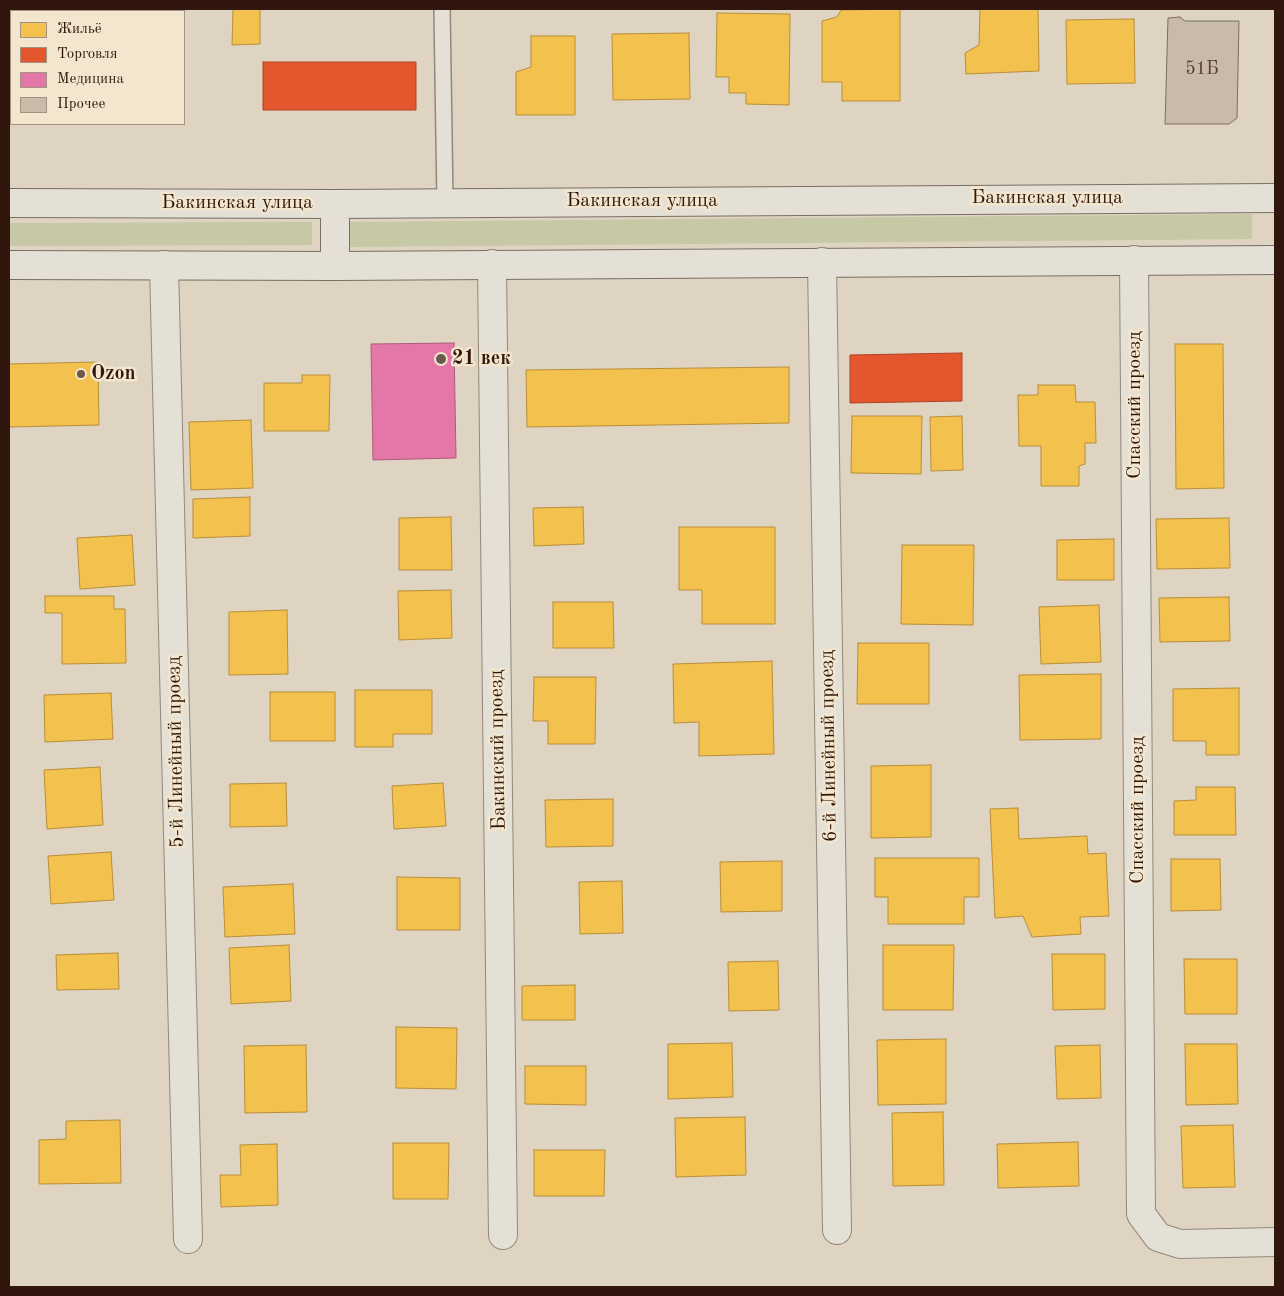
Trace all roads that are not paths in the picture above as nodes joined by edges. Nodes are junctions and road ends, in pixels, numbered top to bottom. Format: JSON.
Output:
{"nodes":[{"id":1,"x":442,"y":9,"type":"edge"},
{"id":2,"x":1275,"y":198,"type":"edge"},
{"id":3,"x":445,"y":202,"type":"junction"},
{"id":4,"x":9,"y":203,"type":"edge"},
{"id":5,"x":335,"y":204,"type":"junction"},
{"id":6,"x":1134,"y":260,"type":"junction"},
{"id":7,"x":1275,"y":260,"type":"edge"},
{"id":8,"x":822,"y":262,"type":"junction"},
{"id":9,"x":492,"y":264,"type":"junction"},
{"id":10,"x":9,"y":266,"type":"edge"},
{"id":11,"x":164,"y":266,"type":"junction"},
{"id":12,"x":335,"y":266,"type":"junction"},
{"id":13,"x":837,"y":1230,"type":"dead end"},
{"id":14,"x":503,"y":1235,"type":"dead end"},
{"id":15,"x":188,"y":1239,"type":"dead end"},
{"id":16,"x":1275,"y":1242,"type":"edge"}],
"edges":[{"from":1,"to":3,"type":"lane"},
{"from":2,"to":3,"type":"street","name":"Бакинская улица"},
{"from":3,"to":5,"type":"street","name":"Бакинская улица"},
{"from":4,"to":5,"type":"street","name":"Бакинская улица"},
{"from":5,"to":12,"type":"street"},
{"from":6,"to":7,"type":"street"},
{"from":6,"to":8,"type":"street"},
{"from":6,"to":16,"type":"street","name":"Спасский проезд"},
{"from":8,"to":9,"type":"street"},
{"from":8,"to":13,"type":"street","name":"6-й Линейный проезд"},
{"from":9,"to":12,"type":"street"},
{"from":9,"to":14,"type":"street","name":"Бакинский проезд"},
{"from":10,"to":11,"type":"street"},
{"from":11,"to":12,"type":"street"},
{"from":11,"to":15,"type":"street","name":"5-й Линейный проезд"}]}
